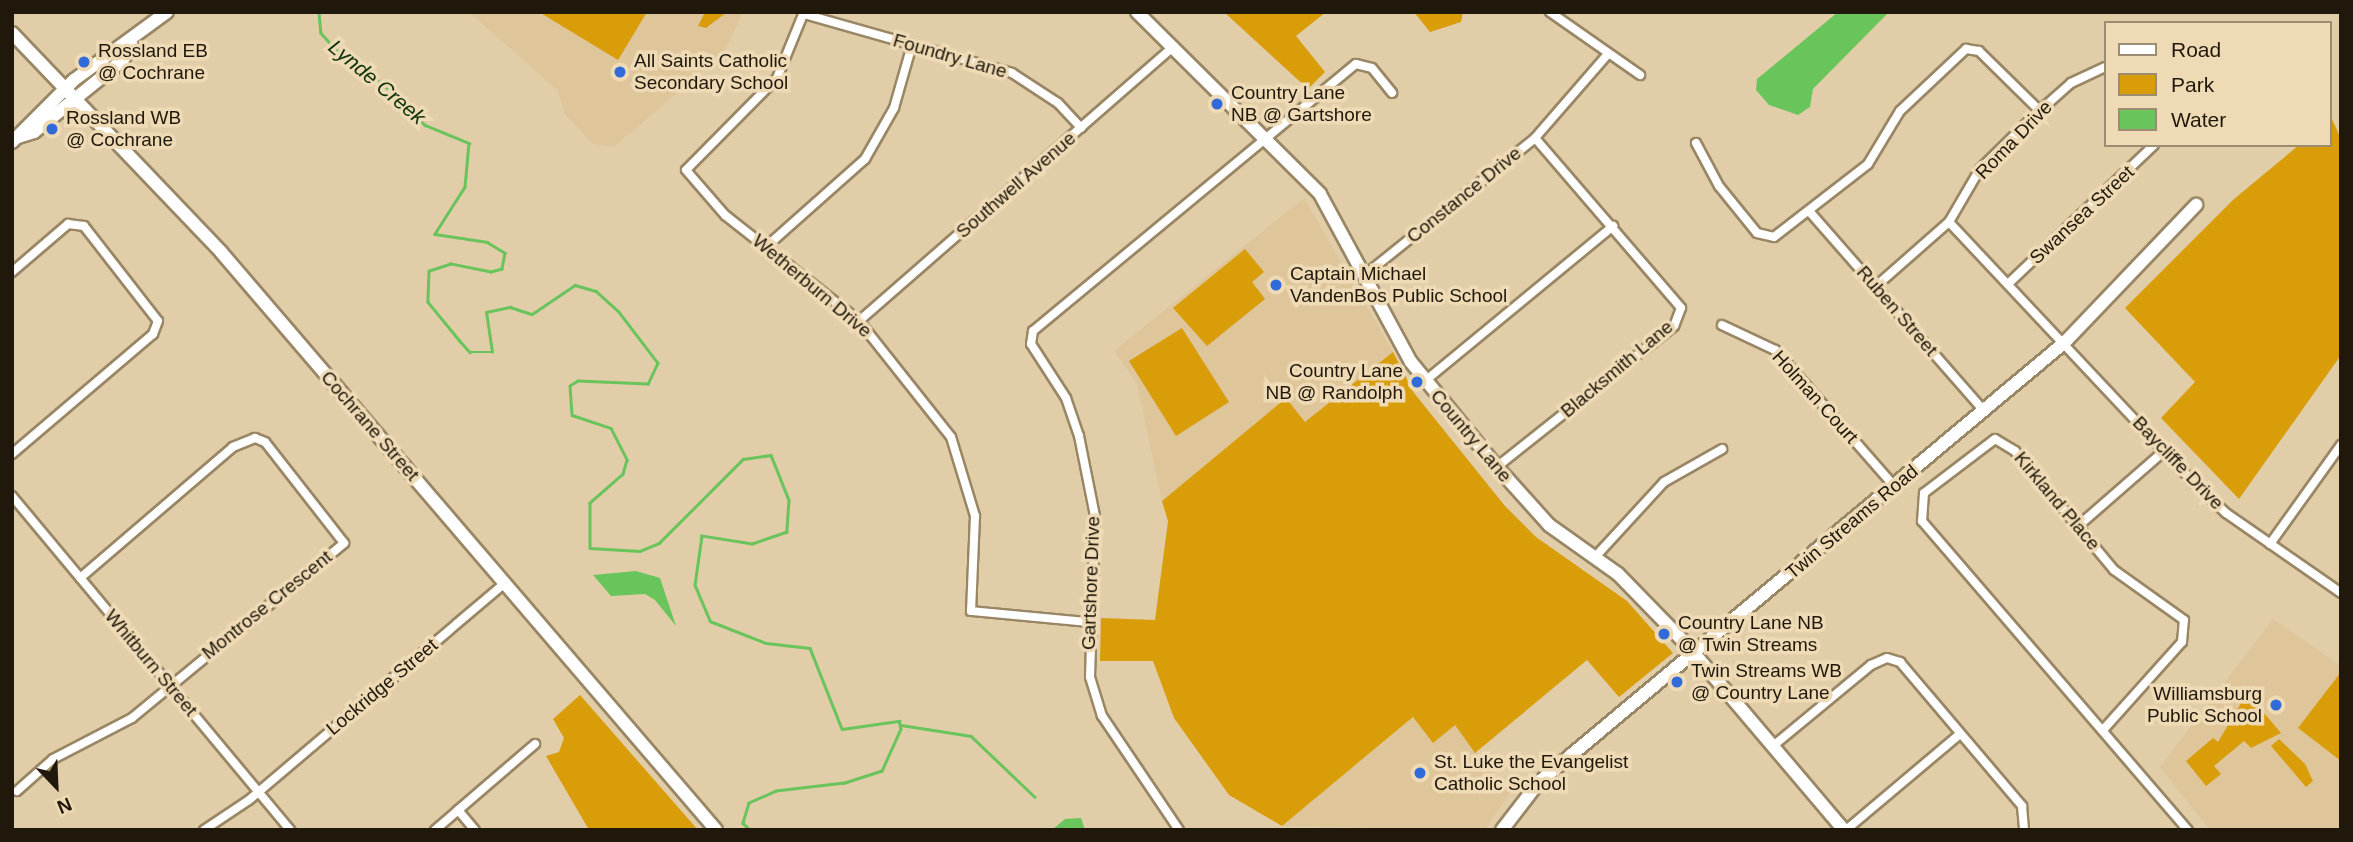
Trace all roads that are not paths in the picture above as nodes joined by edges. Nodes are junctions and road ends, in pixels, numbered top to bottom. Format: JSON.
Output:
{"nodes":[{"id":1,"x":167,"y":12,"type":"edge"},
{"id":2,"x":1137,"y":12,"type":"edge"},
{"id":3,"x":1550,"y":12,"type":"edge"},
{"id":4,"x":804,"y":13,"type":"edge"},
{"id":5,"x":12,"y":33,"type":"edge"},
{"id":6,"x":131,"y":42,"type":"junction"},
{"id":7,"x":912,"y":45,"type":"junction"},
{"id":8,"x":1171,"y":49,"type":"junction"},
{"id":9,"x":1608,"y":54,"type":"junction"},
{"id":10,"x":2104,"y":68,"type":"edge"},
{"id":11,"x":1640,"y":75,"type":"dead end"},
{"id":12,"x":63,"y":91,"type":"junction"},
{"id":13,"x":1392,"y":93,"type":"dead end"},
{"id":14,"x":73,"y":101,"type":"junction"},
{"id":15,"x":2040,"y":111,"type":"junction"},
{"id":16,"x":1081,"y":128,"type":"junction"},
{"id":17,"x":1535,"y":138,"type":"junction"},
{"id":18,"x":15,"y":139,"type":"edge"},
{"id":19,"x":1265,"y":140,"type":"junction"},
{"id":20,"x":1696,"y":143,"type":"dead end"},
{"id":21,"x":2152,"y":147,"type":"edge"},
{"id":22,"x":2196,"y":205,"type":"dead end"},
{"id":23,"x":1810,"y":211,"type":"junction"},
{"id":24,"x":1950,"y":222,"type":"junction"},
{"id":25,"x":1613,"y":226,"type":"junction"},
{"id":26,"x":767,"y":246,"type":"junction"},
{"id":27,"x":12,"y":272,"type":"edge"},
{"id":28,"x":1366,"y":274,"type":"junction"},
{"id":29,"x":2009,"y":283,"type":"junction"},
{"id":30,"x":1875,"y":287,"type":"junction"},
{"id":31,"x":859,"y":321,"type":"junction"},
{"id":32,"x":1723,"y":325,"type":"dead end"},
{"id":33,"x":2065,"y":342,"type":"junction"},
{"id":34,"x":1425,"y":381,"type":"junction"},
{"id":35,"x":1984,"y":411,"type":"junction"},
{"id":36,"x":2341,"y":445,"type":"edge"},
{"id":37,"x":1722,"y":449,"type":"dead end"},
{"id":38,"x":2164,"y":451,"type":"junction"},
{"id":39,"x":12,"y":454,"type":"edge"},
{"id":40,"x":1497,"y":467,"type":"junction"},
{"id":41,"x":1895,"y":487,"type":"junction"},
{"id":42,"x":12,"y":496,"type":"edge"},
{"id":43,"x":2077,"y":527,"type":"junction"},
{"id":44,"x":2270,"y":544,"type":"junction"},
{"id":45,"x":1596,"y":556,"type":"junction"},
{"id":46,"x":80,"y":578,"type":"junction"},
{"id":47,"x":505,"y":583,"type":"junction"},
{"id":48,"x":2341,"y":593,"type":"edge"},
{"id":49,"x":1087,"y":622,"type":"junction"},
{"id":50,"x":1693,"y":654,"type":"junction"},
{"id":51,"x":169,"y":686,"type":"junction"},
{"id":52,"x":2103,"y":730,"type":"junction"},
{"id":53,"x":1959,"y":735,"type":"junction"},
{"id":54,"x":535,"y":744,"type":"dead end"},
{"id":55,"x":1773,"y":746,"type":"junction"},
{"id":56,"x":260,"y":790,"type":"junction"},
{"id":57,"x":17,"y":791,"type":"dead end"},
{"id":58,"x":458,"y":810,"type":"junction"},
{"id":59,"x":204,"y":830,"type":"edge"},
{"id":60,"x":290,"y":830,"type":"edge"},
{"id":61,"x":435,"y":830,"type":"edge"},
{"id":62,"x":475,"y":830,"type":"edge"},
{"id":63,"x":716,"y":830,"type":"edge"},
{"id":64,"x":1179,"y":830,"type":"edge"},
{"id":65,"x":1502,"y":830,"type":"edge"},
{"id":66,"x":1845,"y":830,"type":"edge"},
{"id":67,"x":2024,"y":830,"type":"edge"},
{"id":68,"x":2188,"y":830,"type":"edge"}],
"edges":[{"from":1,"to":6,"type":"street"},
{"from":2,"to":8,"type":"street","name":"Country Lane"},
{"from":3,"to":9,"type":"street"},
{"from":4,"to":7,"type":"street","name":"Foundry Lane"},
{"from":4,"to":26,"type":"street","name":"Wetherburn Drive"},
{"from":5,"to":12,"type":"street","name":"Cochrane Street"},
{"from":6,"to":12,"type":"street"},
{"from":6,"to":14,"type":"street"},
{"from":7,"to":16,"type":"street","name":"Foundry Lane"},
{"from":7,"to":26,"type":"street"},
{"from":8,"to":16,"type":"street","name":"Southwell Avenue"},
{"from":8,"to":19,"type":"street","name":"Country Lane"},
{"from":9,"to":11,"type":"street"},
{"from":9,"to":17,"type":"street"},
{"from":10,"to":15,"type":"street","name":"Roma Drive"},
{"from":12,"to":14,"type":"street","name":"Cochrane Street"},
{"from":12,"to":18,"type":"street"},
{"from":13,"to":19,"type":"street","name":"Gartshore Drive"},
{"from":14,"to":18,"type":"street"},
{"from":14,"to":47,"type":"street","name":"Cochrane Street"},
{"from":15,"to":23,"type":"street"},
{"from":15,"to":24,"type":"street","name":"Roma Drive"},
{"from":16,"to":31,"type":"street","name":"Southwell Avenue"},
{"from":17,"to":25,"type":"street","name":"Constance Drive"},
{"from":17,"to":28,"type":"street","name":"Constance Drive"},
{"from":19,"to":28,"type":"street","name":"Country Lane"},
{"from":19,"to":49,"type":"street","name":"Gartshore Drive"},
{"from":20,"to":23,"type":"street"},
{"from":21,"to":29,"type":"street","name":"Swansea Street"},
{"from":22,"to":33,"type":"street","name":"Twin Streams Road"},
{"from":23,"to":30,"type":"street","name":"Ruben Street"},
{"from":24,"to":29,"type":"street","name":"Baycliffe Drive"},
{"from":24,"to":30,"type":"street","name":"Roma Drive"},
{"from":25,"to":34,"type":"street"},
{"from":25,"to":40,"type":"street","name":"Blacksmith Lane"},
{"from":26,"to":31,"type":"street","name":"Wetherburn Drive"},
{"from":27,"to":39,"type":"street"},
{"from":28,"to":34,"type":"street","name":"Country Lane"},
{"from":29,"to":33,"type":"street","name":"Baycliffe Drive"},
{"from":30,"to":35,"type":"street","name":"Ruben Street"},
{"from":31,"to":49,"type":"street","name":"Wetherburn Drive"},
{"from":32,"to":41,"type":"street","name":"Holman Court"},
{"from":33,"to":35,"type":"street","name":"Twin Streams Road"},
{"from":33,"to":38,"type":"street","name":"Baycliffe Drive"},
{"from":34,"to":40,"type":"street","name":"Country Lane"},
{"from":35,"to":41,"type":"street","name":"Twin Streams Road"},
{"from":36,"to":44,"type":"street"},
{"from":37,"to":45,"type":"street"},
{"from":38,"to":43,"type":"street"},
{"from":38,"to":44,"type":"street","name":"Baycliffe Drive"},
{"from":40,"to":45,"type":"street","name":"Country Lane"},
{"from":41,"to":50,"type":"street","name":"Twin Streams Road"},
{"from":42,"to":46,"type":"street","name":"Whitburn Street"},
{"from":43,"to":52,"type":"street","name":"Kirkland Place"},
{"from":43,"to":52,"type":"street","name":"Kirkland Place"},
{"from":44,"to":48,"type":"street","name":"Baycliffe Drive"},
{"from":45,"to":50,"type":"street","name":"Country Lane"},
{"from":46,"to":51,"type":"street","name":"Whitburn Street"},
{"from":46,"to":51,"type":"street","name":"Montrose Crescent"},
{"from":47,"to":56,"type":"street","name":"Lockridge Street"},
{"from":47,"to":63,"type":"street","name":"Cochrane Street"},
{"from":49,"to":64,"type":"street","name":"Gartshore Drive"},
{"from":50,"to":55,"type":"street","name":"Country Lane"},
{"from":50,"to":65,"type":"street","name":"Twin Streams Road"},
{"from":51,"to":56,"type":"street","name":"Whitburn Street"},
{"from":51,"to":57,"type":"street"},
{"from":52,"to":68,"type":"street","name":"Kirkland Place"},
{"from":53,"to":55,"type":"street"},
{"from":53,"to":66,"type":"street"},
{"from":53,"to":67,"type":"street"},
{"from":54,"to":58,"type":"street"},
{"from":55,"to":66,"type":"street","name":"Country Lane"},
{"from":56,"to":59,"type":"street","name":"Lockridge Street"},
{"from":56,"to":60,"type":"street","name":"Whitburn Street"},
{"from":58,"to":61,"type":"street"},
{"from":58,"to":62,"type":"street"}]}
